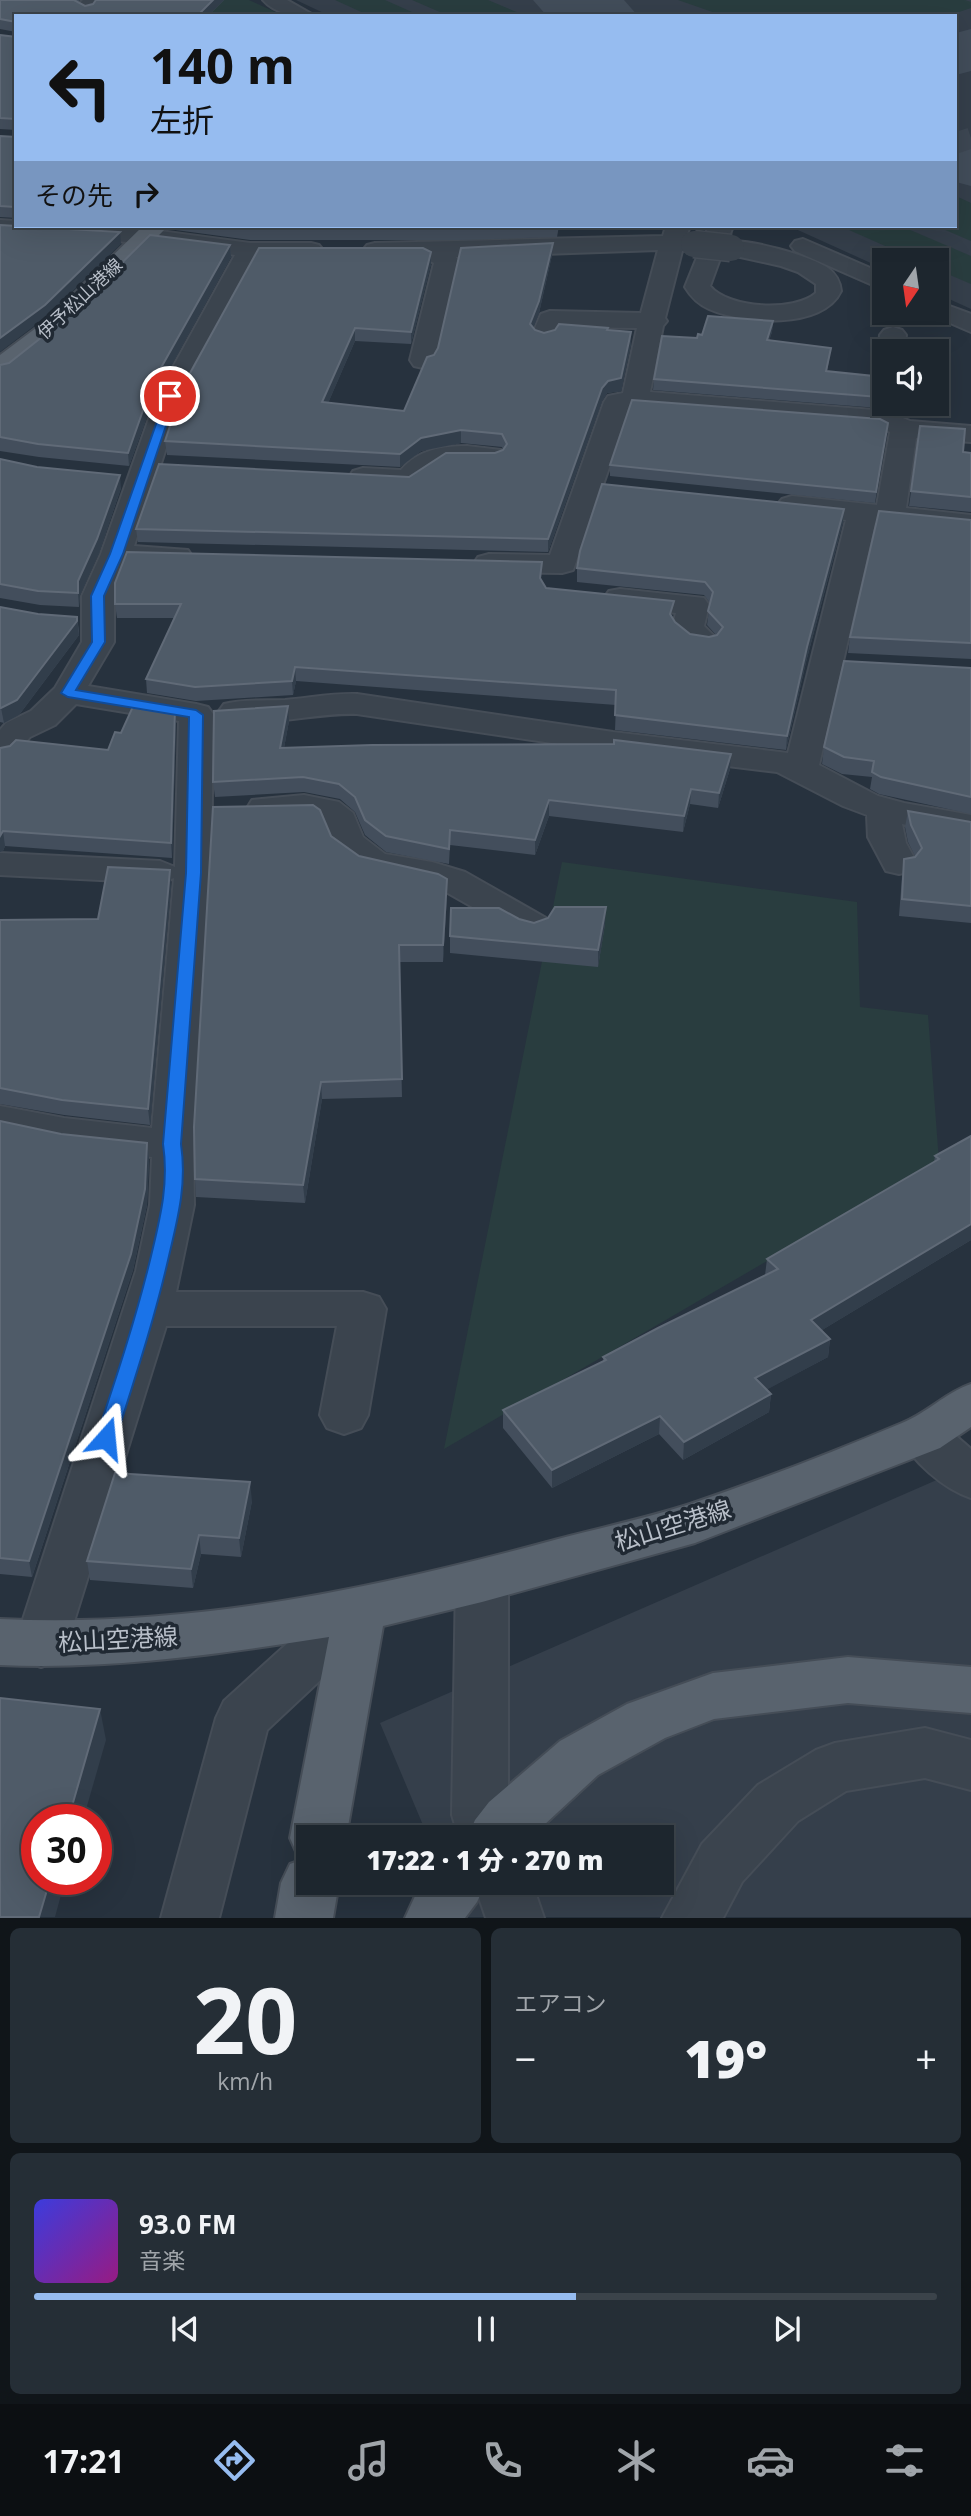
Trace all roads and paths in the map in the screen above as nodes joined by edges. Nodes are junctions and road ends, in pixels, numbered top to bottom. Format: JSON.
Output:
{"nodes":[{"id":1,"x":272,"y":0,"type":"edge"},
{"id":2,"x":302,"y":14,"type":"edge"},
{"id":3,"x":26,"y":228,"type":"joint"},
{"id":4,"x":151,"y":231,"type":"edge"},
{"id":5,"x":773,"y":232,"type":"dead end"},
{"id":6,"x":682,"y":237,"type":"edge"},
{"id":7,"x":726,"y":237,"type":"edge"},
{"id":8,"x":250,"y":250,"type":"junction"},
{"id":9,"x":431,"y":250,"type":"junction"},
{"id":10,"x":0,"y":252,"type":"edge"},
{"id":11,"x":872,"y":277,"type":"edge"},
{"id":12,"x":949,"y":314,"type":"edge"},
{"id":13,"x":654,"y":321,"type":"junction"},
{"id":14,"x":971,"y":324,"type":"edge"},
{"id":15,"x":545,"y":335,"type":"edge"},
{"id":16,"x":423,"y":360,"type":"edge"},
{"id":17,"x":0,"y":368,"type":"edge"},
{"id":18,"x":635,"y":399,"type":"junction"},
{"id":19,"x":892,"y":418,"type":"edge"},
{"id":20,"x":971,"y":434,"type":"edge"},
{"id":21,"x":491,"y":456,"type":"edge"},
{"id":22,"x":341,"y":476,"type":"edge"},
{"id":23,"x":767,"y":502,"type":"edge"},
{"id":24,"x":877,"y":513,"type":"junction"},
{"id":25,"x":971,"y":524,"type":"edge"},
{"id":26,"x":116,"y":554,"type":"junction"},
{"id":27,"x":200,"y":556,"type":"edge"},
{"id":28,"x":465,"y":562,"type":"edge"},
{"id":29,"x":577,"y":584,"type":"junction"},
{"id":30,"x":67,"y":620,"type":"edge"},
{"id":31,"x":98,"y":621,"type":"junction"},
{"id":32,"x":703,"y":640,"type":"edge"},
{"id":33,"x":68,"y":693,"type":"junction"},
{"id":34,"x":196,"y":715,"type":"junction"},
{"id":35,"x":6,"y":738,"type":"edge"},
{"id":36,"x":801,"y":768,"type":"junction"},
{"id":37,"x":886,"y":808,"type":"junction"},
{"id":38,"x":217,"y":810,"type":"junction"},
{"id":39,"x":971,"y":826,"type":"edge"},
{"id":40,"x":899,"y":863,"type":"dead end"},
{"id":41,"x":0,"y":864,"type":"edge"},
{"id":42,"x":193,"y":873,"type":"junction"},
{"id":43,"x":533,"y":926,"type":"edge"},
{"id":44,"x":0,"y":1119,"type":"edge"},
{"id":45,"x":172,"y":1144,"type":"junction"},
{"id":46,"x":147,"y":1309,"type":"junction"},
{"id":47,"x":971,"y":1403,"type":"edge"},
{"id":48,"x":344,"y":1415,"type":"dead end"},
{"id":49,"x":923,"y":1435,"type":"junction"},
{"id":50,"x":971,"y":1478,"type":"edge"},
{"id":51,"x":482,"y":1581,"type":"junction"},
{"id":52,"x":360,"y":1610,"type":"junction"},
{"id":53,"x":20,"y":1643,"type":"edge"},
{"id":54,"x":971,"y":1690,"type":"edge"},
{"id":55,"x":971,"y":1765,"type":"edge"},
{"id":56,"x":320,"y":1825,"type":"edge"},
{"id":57,"x":483,"y":1825,"type":"edge"},
{"id":58,"x":506,"y":1825,"type":"edge"},
{"id":59,"x":308,"y":1895,"type":"edge"},
{"id":60,"x":448,"y":1895,"type":"edge"},
{"id":61,"x":507,"y":1895,"type":"edge"},
{"id":62,"x":190,"y":1917,"type":"edge"},
{"id":63,"x":304,"y":1917,"type":"edge"},
{"id":64,"x":434,"y":1917,"type":"edge"},
{"id":65,"x":515,"y":1917,"type":"edge"},
{"id":66,"x":691,"y":1917,"type":"edge"}],
"edges":[{"from":1,"to":2,"type":"street"},
{"from":3,"to":4,"type":"street"},
{"from":3,"to":10,"type":"street"},
{"from":4,"to":8,"type":"street"},
{"from":4,"to":17,"type":"main road","name":"伊予松山港線"},
{"from":5,"to":11,"type":"street"},
{"from":6,"to":7,"type":"street","bridge":true},
{"from":6,"to":9,"type":"street"},
{"from":6,"to":13,"type":"street"},
{"from":7,"to":7,"type":"street"},
{"from":8,"to":9,"type":"street"},
{"from":8,"to":26,"type":"street"},
{"from":9,"to":16,"type":"street"},
{"from":12,"to":14,"type":"street"},
{"from":13,"to":15,"type":"street"},
{"from":13,"to":18,"type":"street"},
{"from":18,"to":19,"type":"street"},
{"from":18,"to":29,"type":"street"},
{"from":19,"to":20,"type":"street"},
{"from":19,"to":24,"type":"street"},
{"from":21,"to":22,"type":"street"},
{"from":23,"to":24,"type":"street"},
{"from":24,"to":25,"type":"street"},
{"from":24,"to":36,"type":"street"},
{"from":26,"to":27,"type":"street"},
{"from":26,"to":31,"type":"street"},
{"from":28,"to":29,"type":"street"},
{"from":29,"to":32,"type":"street"},
{"from":30,"to":31,"type":"street"},
{"from":31,"to":33,"type":"street"},
{"from":33,"to":34,"type":"street"},
{"from":33,"to":35,"type":"street"},
{"from":34,"to":36,"type":"street"},
{"from":34,"to":38,"type":"street"},
{"from":36,"to":37,"type":"street"},
{"from":37,"to":39,"type":"street"},
{"from":37,"to":40,"type":"street"},
{"from":38,"to":42,"type":"street"},
{"from":38,"to":43,"type":"street"},
{"from":41,"to":42,"type":"street"},
{"from":42,"to":45,"type":"street"},
{"from":44,"to":45,"type":"street"},
{"from":45,"to":46,"type":"street"},
{"from":46,"to":48,"type":"street"},
{"from":46,"to":53,"type":"street"},
{"from":47,"to":49,"type":"main road","name":"松山空港線"},
{"from":49,"to":50,"type":"street"},
{"from":49,"to":51,"type":"main road","name":"松山空港線"},
{"from":51,"to":52,"type":"main road","name":"松山空港線"},
{"from":51,"to":57,"type":"street"},
{"from":52,"to":53,"type":"main road","name":"松山空港線"},
{"from":52,"to":56,"type":"main road"},
{"from":52,"to":62,"type":"street"},
{"from":54,"to":58,"type":"main road"},
{"from":55,"to":66,"type":"street"},
{"from":59,"to":63,"type":"main road"},
{"from":60,"to":64,"type":"main road"},
{"from":61,"to":65,"type":"street"}]}
